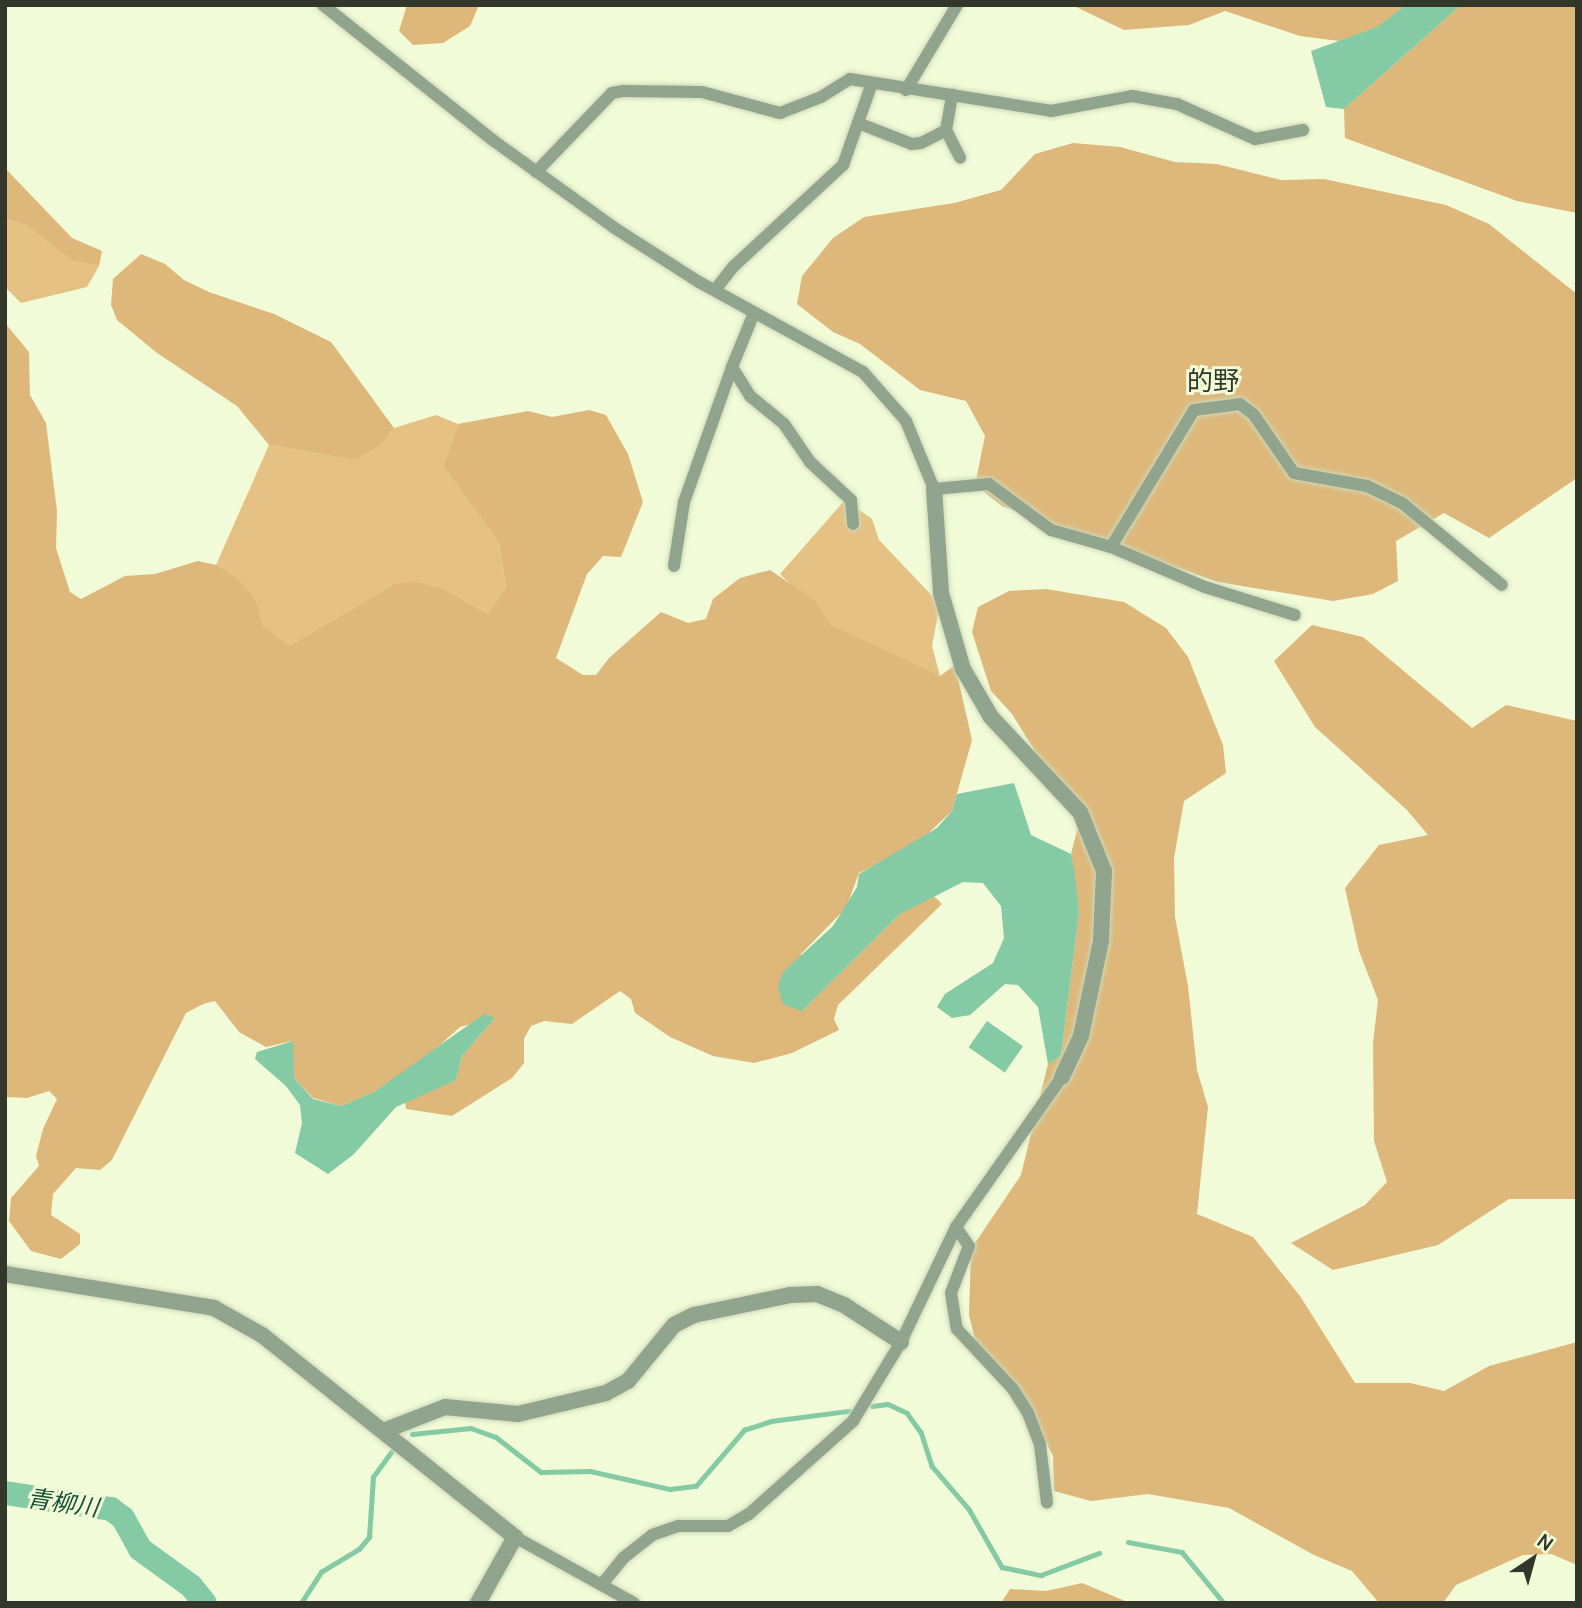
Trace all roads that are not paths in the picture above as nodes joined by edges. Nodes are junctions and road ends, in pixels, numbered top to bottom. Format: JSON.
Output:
{"nodes":[{"id":1,"x":323,"y":5,"type":"edge"},
{"id":2,"x":957,"y":5,"type":"edge"},
{"id":3,"x":873,"y":83,"type":"junction"},
{"id":4,"x":906,"y":90,"type":"junction"},
{"id":5,"x":952,"y":95,"type":"junction"},
{"id":6,"x":858,"y":123,"type":"junction"},
{"id":7,"x":946,"y":130,"type":"junction"},
{"id":8,"x":1303,"y":130,"type":"dead end"},
{"id":9,"x":960,"y":158,"type":"dead end"},
{"id":10,"x":536,"y":172,"type":"junction"},
{"id":11,"x":715,"y":290,"type":"junction"},
{"id":12,"x":754,"y":313,"type":"junction"},
{"id":13,"x":732,"y":367,"type":"junction"},
{"id":14,"x":934,"y":489,"type":"junction"},
{"id":15,"x":853,"y":524,"type":"dead end"},
{"id":16,"x":1111,"y":547,"type":"junction"},
{"id":17,"x":674,"y":566,"type":"dead end"},
{"id":18,"x":1502,"y":585,"type":"dead end"},
{"id":19,"x":1295,"y":615,"type":"dead end"},
{"id":20,"x":1062,"y":1077,"type":"joint"},
{"id":21,"x":956,"y":1227,"type":"junction"},
{"id":22,"x":5,"y":1273,"type":"edge"},
{"id":23,"x":901,"y":1342,"type":"junction"},
{"id":24,"x":386,"y":1430,"type":"junction"},
{"id":25,"x":1047,"y":1503,"type":"dead end"},
{"id":26,"x":515,"y":1537,"type":"junction"},
{"id":27,"x":603,"y":1583,"type":"junction"},
{"id":28,"x":478,"y":1603,"type":"edge"},
{"id":29,"x":634,"y":1603,"type":"edge"}],
"edges":[{"from":1,"to":10,"type":"street"},
{"from":2,"to":4,"type":"street"},
{"from":3,"to":4,"type":"street"},
{"from":3,"to":6,"type":"street"},
{"from":3,"to":10,"type":"street"},
{"from":4,"to":5,"type":"street"},
{"from":5,"to":7,"type":"street"},
{"from":5,"to":8,"type":"street"},
{"from":6,"to":7,"type":"street"},
{"from":6,"to":11,"type":"street"},
{"from":7,"to":9,"type":"street"},
{"from":10,"to":11,"type":"street"},
{"from":11,"to":12,"type":"street"},
{"from":12,"to":13,"type":"street"},
{"from":12,"to":14,"type":"street"},
{"from":13,"to":15,"type":"street"},
{"from":13,"to":17,"type":"street"},
{"from":14,"to":16,"type":"street"},
{"from":14,"to":20,"type":"street"},
{"from":16,"to":18,"type":"street"},
{"from":16,"to":19,"type":"street"},
{"from":20,"to":21,"type":"street"},
{"from":21,"to":23,"type":"street"},
{"from":21,"to":25,"type":"street"},
{"from":22,"to":24,"type":"street"},
{"from":23,"to":24,"type":"street"},
{"from":23,"to":27,"type":"street"},
{"from":24,"to":26,"type":"street"},
{"from":26,"to":27,"type":"street"},
{"from":26,"to":28,"type":"street"},
{"from":27,"to":29,"type":"street"}]}
